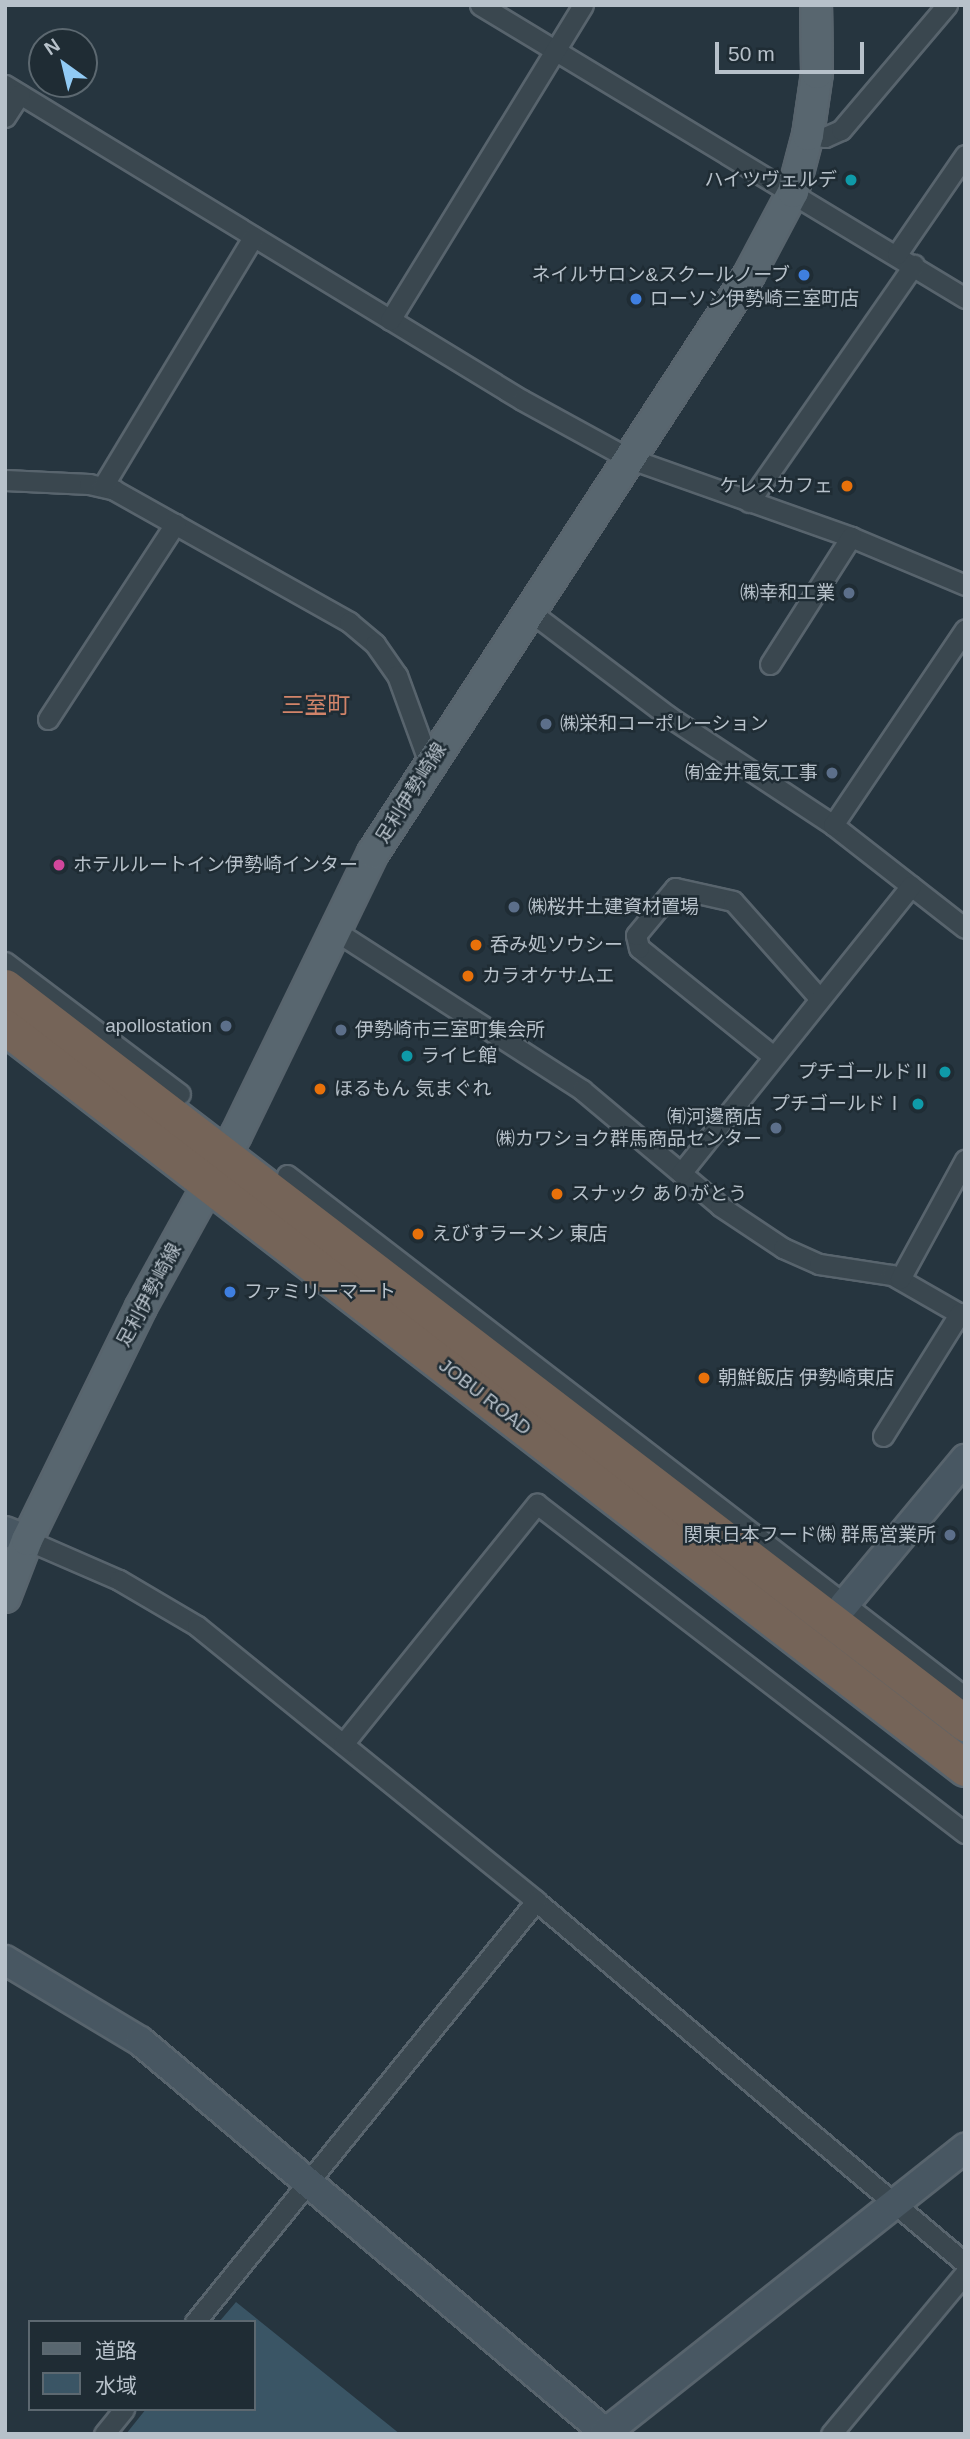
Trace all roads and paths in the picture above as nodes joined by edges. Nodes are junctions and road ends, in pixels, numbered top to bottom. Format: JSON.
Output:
{"nodes":[{"id":1,"x":480,"y":5,"type":"edge"},
{"id":2,"x":583,"y":5,"type":"edge"},
{"id":3,"x":816,"y":5,"type":"edge"},
{"id":4,"x":947,"y":5,"type":"edge"},
{"id":5,"x":554,"y":50,"type":"junction"},
{"id":6,"x":13,"y":89,"type":"edge"},
{"id":7,"x":5,"y":117,"type":"edge"},
{"id":8,"x":808,"y":135,"type":"junction"},
{"id":9,"x":965,"y":155,"type":"edge"},
{"id":10,"x":793,"y":192,"type":"junction"},
{"id":11,"x":253,"y":237,"type":"junction"},
{"id":12,"x":897,"y":254,"type":"junction"},
{"id":13,"x":914,"y":265,"type":"junction"},
{"id":14,"x":965,"y":298,"type":"edge"},
{"id":15,"x":390,"y":320,"type":"junction"},
{"id":16,"x":628,"y":458,"type":"junction"},
{"id":17,"x":5,"y":480,"type":"edge"},
{"id":18,"x":103,"y":486,"type":"junction"},
{"id":19,"x":750,"y":502,"type":"junction"},
{"id":20,"x":175,"y":524,"type":"junction"},
{"id":21,"x":851,"y":537,"type":"junction"},
{"id":22,"x":965,"y":585,"type":"edge"},
{"id":23,"x":528,"y":610,"type":"junction"},
{"id":24,"x":965,"y":629,"type":"edge"},
{"id":25,"x":770,"y":664,"type":"dead end"},
{"id":26,"x":48,"y":719,"type":"dead end"},
{"id":27,"x":429,"y":763,"type":"junction"},
{"id":28,"x":833,"y":825,"type":"junction"},
{"id":29,"x":911,"y":886,"type":"junction"},
{"id":30,"x":965,"y":928,"type":"edge"},
{"id":31,"x":337,"y":932,"type":"junction"},
{"id":32,"x":5,"y":961,"type":"edge"},
{"id":33,"x":16,"y":982,"type":"edge"},
{"id":34,"x":819,"y":998,"type":"junction"},
{"id":35,"x":5,"y":1027,"type":"edge"},
{"id":36,"x":773,"y":1056,"type":"junction"},
{"id":37,"x":180,"y":1094,"type":"dead end"},
{"id":38,"x":965,"y":1160,"type":"edge"},
{"id":39,"x":216,"y":1169,"type":"junction"},
{"id":40,"x":681,"y":1173,"type":"junction"},
{"id":41,"x":287,"y":1175,"type":"dead end"},
{"id":42,"x":900,"y":1279,"type":"junction"},
{"id":43,"x":389,"y":1283,"type":"junction"},
{"id":44,"x":429,"y":1284,"type":"junction"},
{"id":45,"x":962,"y":1315,"type":"edge"},
{"id":46,"x":883,"y":1436,"type":"dead end"},
{"id":47,"x":965,"y":1459,"type":"edge"},
{"id":48,"x":16,"y":1536,"type":"edge"},
{"id":49,"x":5,"y":1597,"type":"edge"},
{"id":50,"x":844,"y":1605,"type":"junction"},
{"id":51,"x":965,"y":1698,"type":"edge"},
{"id":52,"x":965,"y":1723,"type":"edge"},
{"id":53,"x":343,"y":1744,"type":"junction"},
{"id":54,"x":965,"y":1768,"type":"edge"},
{"id":55,"x":965,"y":1833,"type":"edge"},
{"id":56,"x":536,"y":1901,"type":"junction"},
{"id":57,"x":5,"y":1960,"type":"edge"},
{"id":58,"x":965,"y":2148,"type":"edge"},
{"id":59,"x":309,"y":2183,"type":"junction"},
{"id":60,"x":896,"y":2204,"type":"junction"},
{"id":61,"x":965,"y":2263,"type":"edge"},
{"id":62,"x":965,"y":2273,"type":"edge"},
{"id":63,"x":197,"y":2320,"type":"edge"},
{"id":64,"x":122,"y":2411,"type":"edge"},
{"id":65,"x":606,"y":2433,"type":"edge"},
{"id":66,"x":104,"y":2434,"type":"edge"},
{"id":67,"x":831,"y":2434,"type":"edge"}],
"edges":[{"from":1,"to":5,"type":"street"},
{"from":2,"to":5,"type":"street"},
{"from":3,"to":8,"type":"main road","name":"足利伊勢崎線"},
{"from":4,"to":8,"type":"street"},
{"from":5,"to":10,"type":"street"},
{"from":5,"to":15,"type":"street"},
{"from":6,"to":7,"type":"street"},
{"from":6,"to":11,"type":"street"},
{"from":8,"to":10,"type":"main road","name":"足利伊勢崎線"},
{"from":9,"to":12,"type":"street"},
{"from":10,"to":12,"type":"street"},
{"from":10,"to":16,"type":"main road","name":"足利伊勢崎線"},
{"from":11,"to":15,"type":"street"},
{"from":11,"to":18,"type":"street"},
{"from":12,"to":13,"type":"street"},
{"from":13,"to":14,"type":"street"},
{"from":13,"to":19,"type":"street"},
{"from":15,"to":16,"type":"street"},
{"from":16,"to":19,"type":"street"},
{"from":16,"to":23,"type":"main road","name":"足利伊勢崎線"},
{"from":17,"to":18,"type":"street"},
{"from":18,"to":20,"type":"street"},
{"from":19,"to":21,"type":"street"},
{"from":20,"to":26,"type":"street"},
{"from":20,"to":27,"type":"street"},
{"from":21,"to":22,"type":"street"},
{"from":21,"to":25,"type":"street"},
{"from":23,"to":27,"type":"main road","name":"足利伊勢崎線"},
{"from":23,"to":28,"type":"street"},
{"from":24,"to":28,"type":"street"},
{"from":27,"to":31,"type":"main road","name":"足利伊勢崎線"},
{"from":28,"to":29,"type":"street"},
{"from":29,"to":30,"type":"street"},
{"from":29,"to":34,"type":"street"},
{"from":31,"to":39,"type":"main road","name":"足利伊勢崎線"},
{"from":31,"to":40,"type":"street"},
{"from":32,"to":33,"type":"street"},
{"from":33,"to":37,"type":"street"},
{"from":33,"to":39,"type":"highway","name":"JOBU ROAD"},
{"from":34,"to":36,"type":"street"},
{"from":34,"to":36,"type":"street"},
{"from":35,"to":39,"type":"highway","name":"JOBU ROAD"},
{"from":36,"to":40,"type":"street"},
{"from":38,"to":42,"type":"street"},
{"from":39,"to":43,"type":"highway","name":"JOBU ROAD"},
{"from":39,"to":48,"type":"main road","name":"足利伊勢崎線"},
{"from":39,"to":54,"type":"highway","name":"JOBU ROAD"},
{"from":40,"to":42,"type":"street"},
{"from":41,"to":44,"type":"street"},
{"from":42,"to":45,"type":"street"},
{"from":43,"to":44,"type":"street"},
{"from":43,"to":52,"type":"highway","name":"JOBU ROAD"},
{"from":44,"to":50,"type":"street"},
{"from":45,"to":46,"type":"street"},
{"from":47,"to":50,"type":"street"},
{"from":48,"to":49,"type":"main road","name":"足利伊勢崎線"},
{"from":48,"to":53,"type":"street"},
{"from":50,"to":51,"type":"street"},
{"from":53,"to":55,"type":"street"},
{"from":53,"to":56,"type":"street"},
{"from":56,"to":59,"type":"street"},
{"from":56,"to":60,"type":"street"},
{"from":57,"to":59,"type":"street"},
{"from":58,"to":60,"type":"street"},
{"from":59,"to":63,"type":"street"},
{"from":59,"to":65,"type":"street"},
{"from":60,"to":61,"type":"street"},
{"from":60,"to":65,"type":"street"},
{"from":62,"to":67,"type":"street"},
{"from":64,"to":66,"type":"street"}]}
